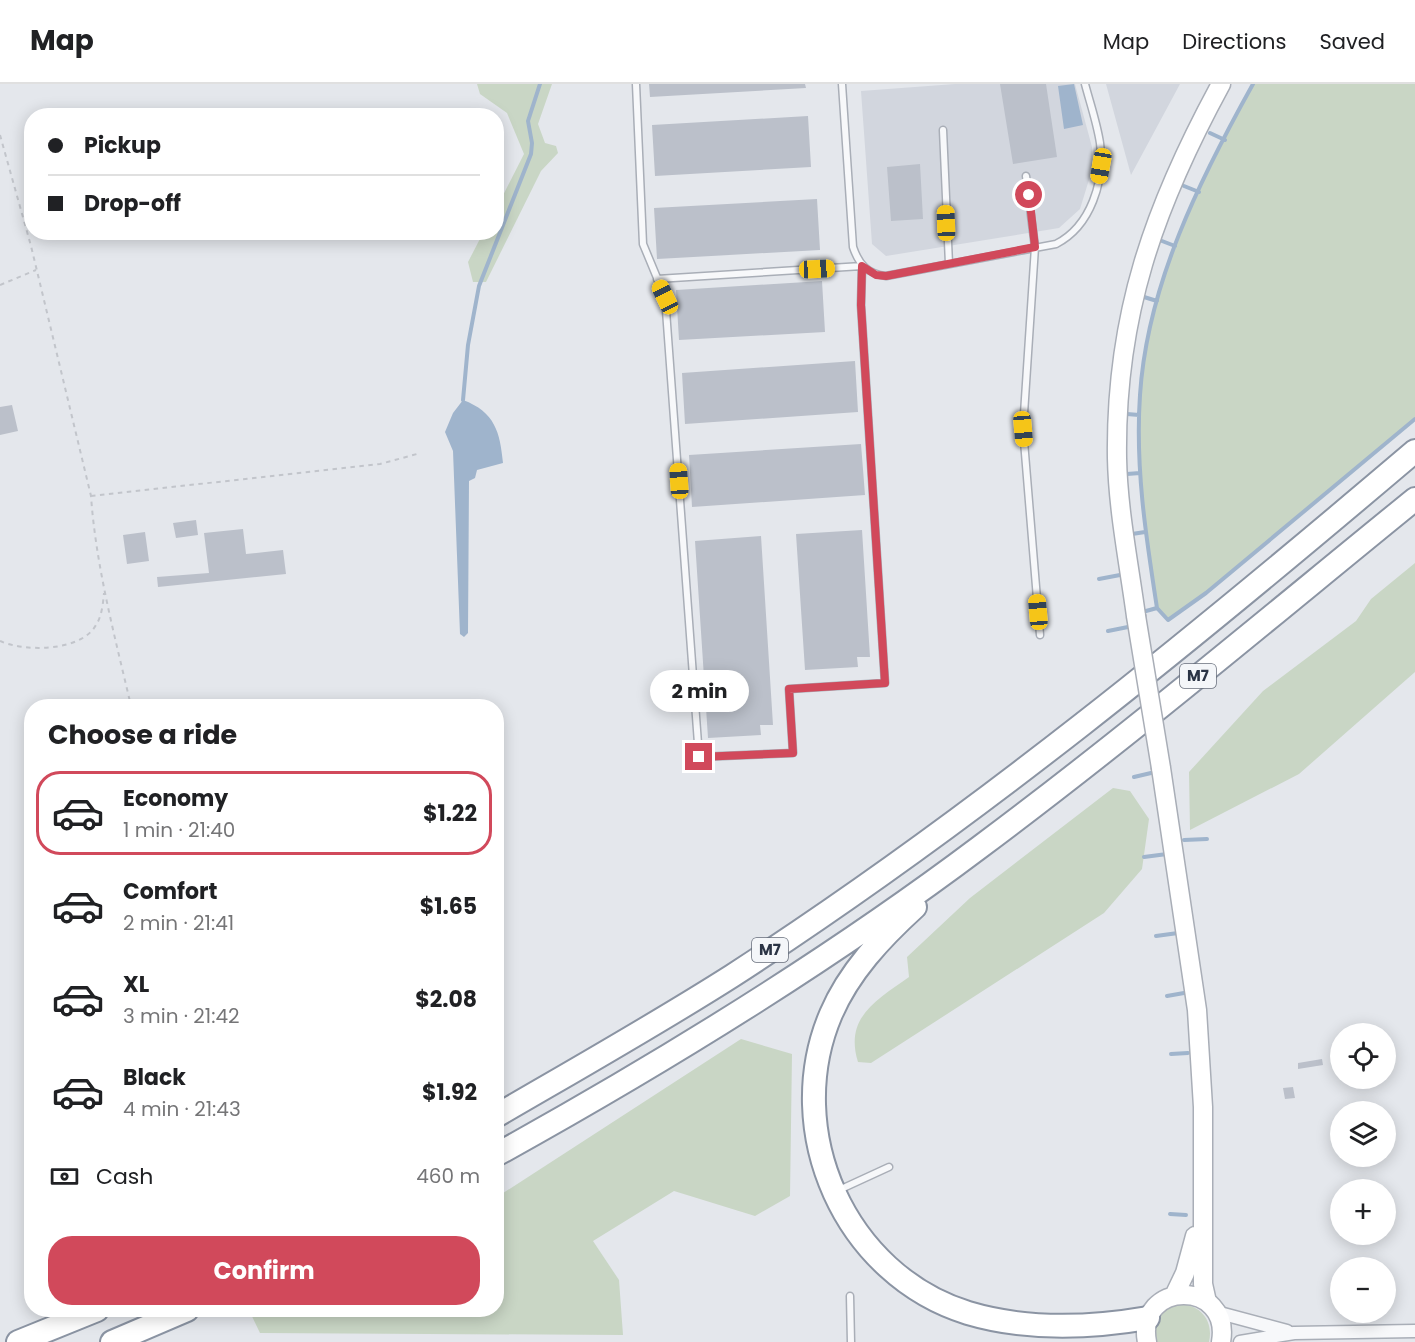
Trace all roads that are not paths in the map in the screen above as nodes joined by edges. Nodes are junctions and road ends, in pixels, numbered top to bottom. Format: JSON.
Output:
{"nodes":[{"id":1,"x":636,"y":84,"type":"edge"},
{"id":2,"x":842,"y":84,"type":"edge"},
{"id":3,"x":1085,"y":84,"type":"edge"},
{"id":4,"x":1221,"y":84,"type":"edge"},
{"id":5,"x":943,"y":130,"type":"dead end"},
{"id":6,"x":1026,"y":176,"type":"dead end"},
{"id":7,"x":1035,"y":247,"type":"junction"},
{"id":8,"x":949,"y":264,"type":"junction"},
{"id":9,"x":862,"y":266,"type":"junction"},
{"id":10,"x":657,"y":279,"type":"junction"},
{"id":11,"x":1415,"y":451,"type":"edge"},
{"id":12,"x":1415,"y":499,"type":"edge"},
{"id":13,"x":1040,"y":635,"type":"dead end"},
{"id":14,"x":978,"y":849,"type":"junction"},
{"id":15,"x":504,"y":1111,"type":"edge"},
{"id":16,"x":504,"y":1151,"type":"edge"},
{"id":17,"x":889,"y":1167,"type":"dead end"},
{"id":18,"x":1204,"y":1187,"type":"junction"},
{"id":19,"x":833,"y":1193,"type":"junction"},
{"id":20,"x":850,"y":1296,"type":"dead end"},
{"id":21,"x":1174,"y":1296,"type":"junction"},
{"id":22,"x":1212,"y":1307,"type":"junction"},
{"id":23,"x":80,"y":1317,"type":"edge"},
{"id":24,"x":171,"y":1317,"type":"edge"},
{"id":25,"x":1148,"y":1318,"type":"junction"},
{"id":26,"x":1415,"y":1331,"type":"edge"},
{"id":27,"x":1294,"y":1332,"type":"junction"},
{"id":28,"x":18,"y":1342,"type":"edge"},
{"id":29,"x":112,"y":1342,"type":"edge"},
{"id":30,"x":851,"y":1342,"type":"edge"},
{"id":31,"x":1147,"y":1342,"type":"edge"},
{"id":32,"x":1221,"y":1342,"type":"edge"},
{"id":33,"x":1240,"y":1342,"type":"edge"}],
"edges":[{"from":1,"to":10,"type":"lane"},
{"from":2,"to":9,"type":"lane"},
{"from":3,"to":7,"type":"lane"},
{"from":4,"to":18,"type":"main road","bridge":true},
{"from":5,"to":8,"type":"lane"},
{"from":6,"to":7,"type":"lane"},
{"from":7,"to":8,"type":"lane"},
{"from":7,"to":13,"type":"lane"},
{"from":8,"to":9,"type":"lane"},
{"from":9,"to":10,"type":"lane"},
{"from":9,"to":10,"type":"lane"},
{"from":11,"to":15,"type":"highway","number":"M7"},
{"from":12,"to":14,"type":"highway","number":"M7"},
{"from":14,"to":16,"type":"highway","number":"M7"},
{"from":14,"to":19,"type":"highway"},
{"from":17,"to":19,"type":"lane"},
{"from":18,"to":21,"type":"main road"},
{"from":18,"to":22,"type":"main road"},
{"from":19,"to":25,"type":"highway"},
{"from":20,"to":30,"type":"lane"},
{"from":21,"to":22,"type":"main road"},
{"from":21,"to":25,"type":"main road"},
{"from":22,"to":27,"type":"street"},
{"from":22,"to":32,"type":"main road"},
{"from":23,"to":28,"type":"highway"},
{"from":24,"to":29,"type":"highway"},
{"from":25,"to":31,"type":"main road"},
{"from":26,"to":27,"type":"street"},
{"from":27,"to":33,"type":"street"}]}
